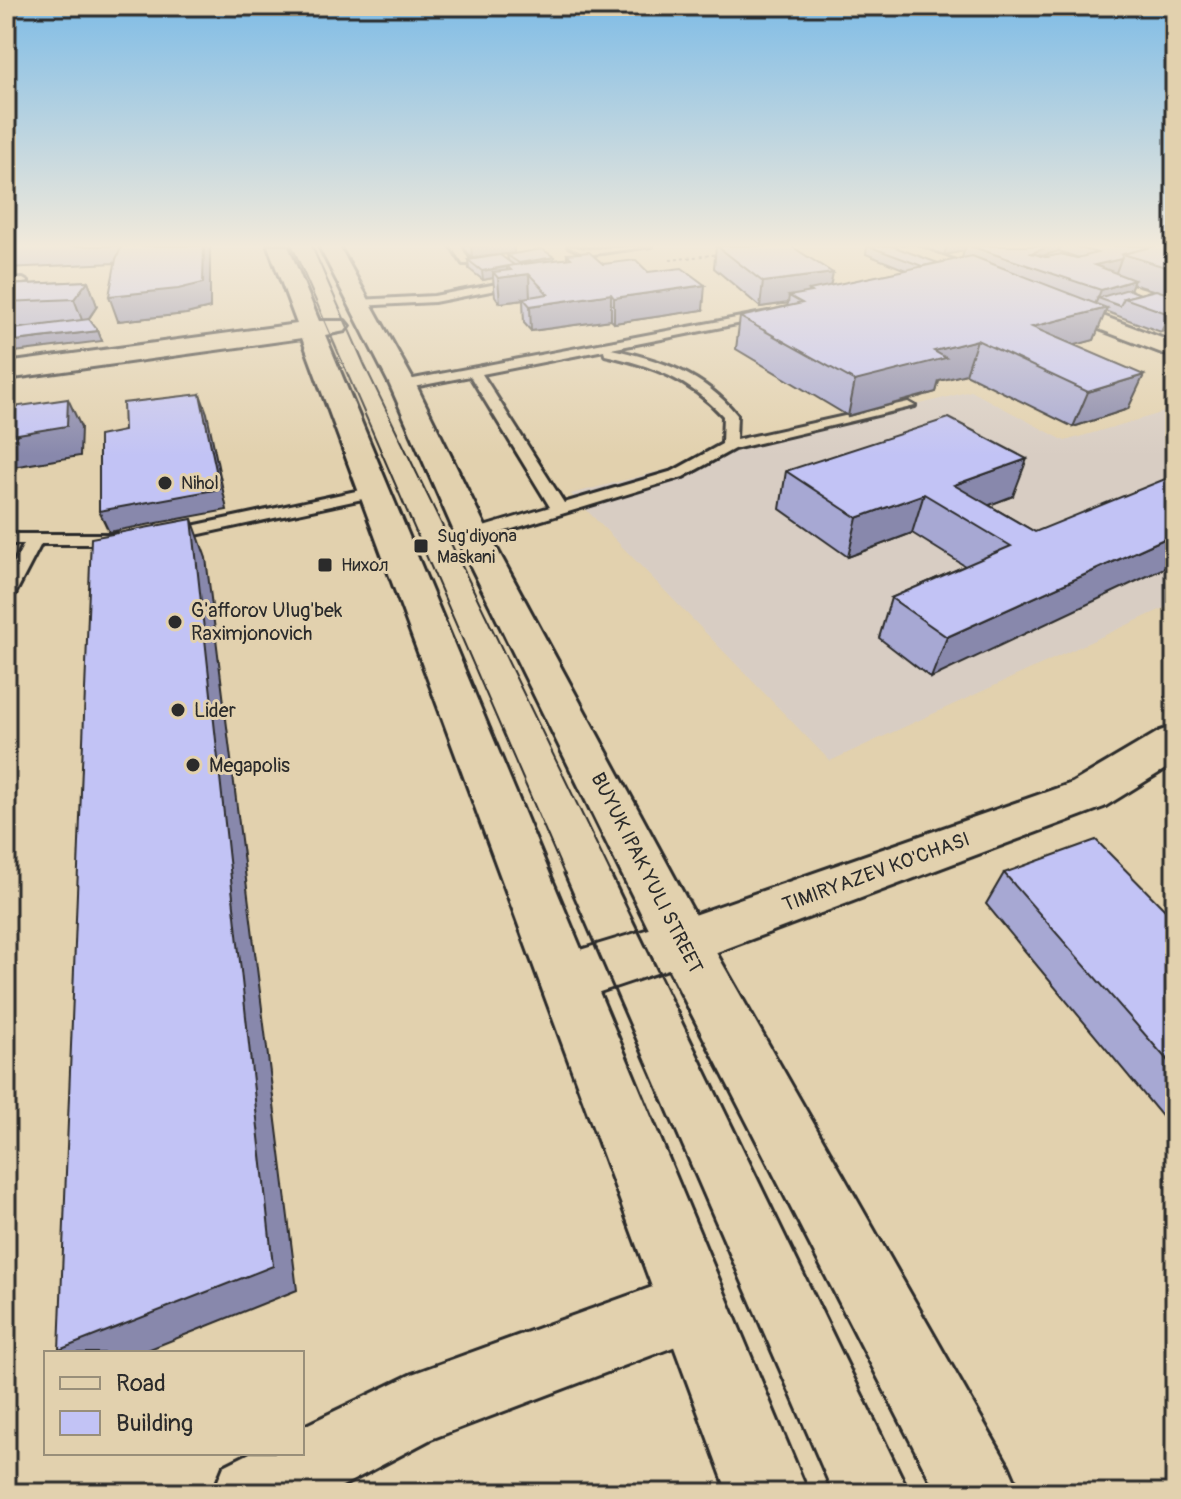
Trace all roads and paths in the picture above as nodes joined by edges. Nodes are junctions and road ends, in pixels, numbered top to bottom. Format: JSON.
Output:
{"nodes":[{"id":1,"x":306,"y":316,"type":"edge"},
{"id":2,"x":353,"y":316,"type":"edge"},
{"id":3,"x":365,"y":316,"type":"edge"},
{"id":4,"x":764,"y":316,"type":"edge"},
{"id":5,"x":1092,"y":316,"type":"edge"},
{"id":6,"x":311,"y":329,"type":"junction"},
{"id":7,"x":600,"y":350,"type":"junction"},
{"id":8,"x":1175,"y":351,"type":"edge"},
{"id":9,"x":6,"y":371,"type":"edge"},
{"id":10,"x":474,"y":372,"type":"junction"},
{"id":11,"x":403,"y":385,"type":"junction"},
{"id":12,"x":908,"y":406,"type":"edge"},
{"id":13,"x":729,"y":446,"type":"junction"},
{"id":14,"x":375,"y":492,"type":"junction"},
{"id":15,"x":560,"y":510,"type":"junction"},
{"id":16,"x":473,"y":536,"type":"junction"},
{"id":17,"x":6,"y":539,"type":"edge"},
{"id":18,"x":34,"y":539,"type":"junction"},
{"id":19,"x":6,"y":594,"type":"edge"},
{"id":20,"x":1175,"y":742,"type":"edge"},
{"id":21,"x":682,"y":942,"type":"junction"},
{"id":22,"x":567,"y":978,"type":"junction"},
{"id":23,"x":694,"y":1306,"type":"junction"},
{"id":24,"x":251,"y":1493,"type":"edge"},
{"id":25,"x":768,"y":1493,"type":"edge"},
{"id":26,"x":980,"y":1493,"type":"edge"}],
"edges":[{"from":1,"to":6,"type":"main road"},
{"from":2,"to":6,"type":"main road"},
{"from":3,"to":11,"type":"main road","name":"BUYUK IPAK YULI STREET"},
{"from":4,"to":7,"type":"lane"},
{"from":5,"to":8,"type":"street"},
{"from":6,"to":9,"type":"main road"},
{"from":6,"to":14,"type":"main road"},
{"from":7,"to":10,"type":"lane"},
{"from":7,"to":13,"type":"lane"},
{"from":10,"to":11,"type":"lane"},
{"from":10,"to":15,"type":"lane"},
{"from":11,"to":16,"type":"main road","name":"BUYUK IPAK YULI STREET"},
{"from":12,"to":13,"type":"lane"},
{"from":13,"to":15,"type":"lane"},
{"from":14,"to":18,"type":"lane"},
{"from":14,"to":22,"type":"main road"},
{"from":15,"to":16,"type":"lane"},
{"from":16,"to":21,"type":"main road","name":"BUYUK IPAK YULI STREET"},
{"from":17,"to":18,"type":"lane"},
{"from":18,"to":19,"type":"lane"},
{"from":20,"to":21,"type":"main road","name":"TIMIRYAZEV KO'CHASI"},
{"from":21,"to":22,"type":"main road","name":"TIMIRYAZEV KO'CHASI"},
{"from":21,"to":26,"type":"main road","name":"BUYUK IPAK YULI STREET"},
{"from":22,"to":23,"type":"main road"},
{"from":23,"to":24,"type":"street"},
{"from":23,"to":25,"type":"main road"}]}
